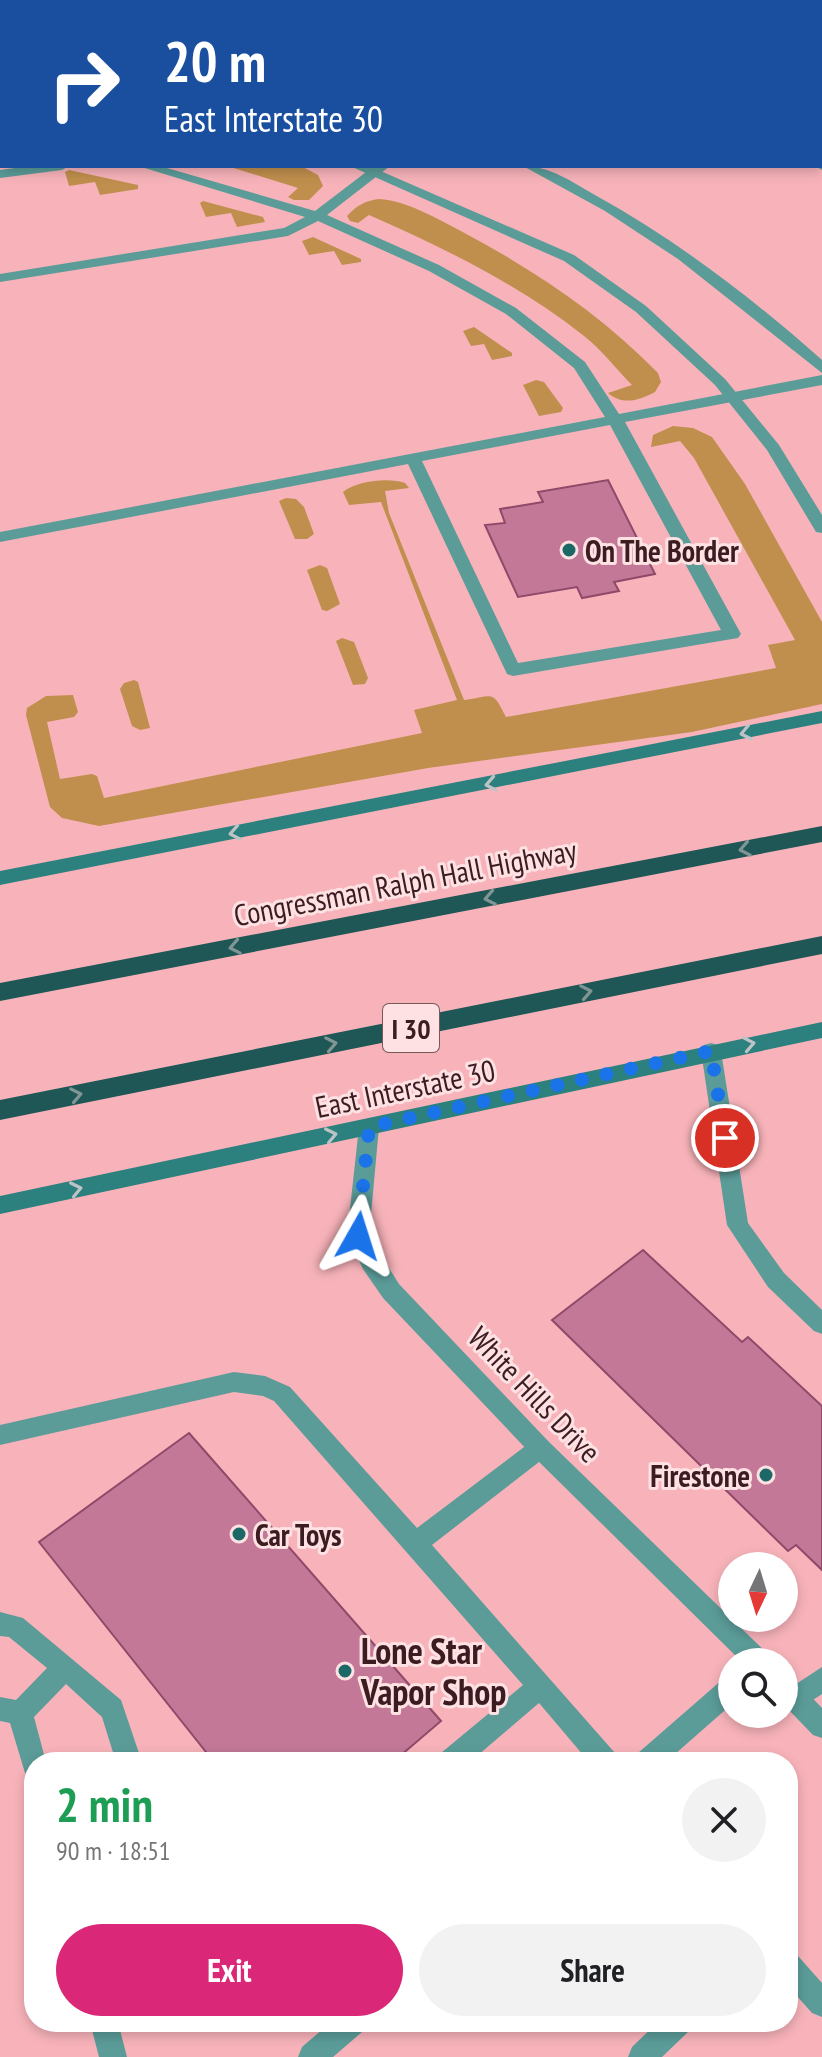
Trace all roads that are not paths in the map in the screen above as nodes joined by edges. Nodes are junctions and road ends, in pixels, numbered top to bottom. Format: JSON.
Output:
{"nodes":[{"id":1,"x":46,"y":168,"type":"edge"},
{"id":2,"x":152,"y":168,"type":"edge"},
{"id":3,"x":534,"y":168,"type":"edge"},
{"id":4,"x":379,"y":169,"type":"edge"},
{"id":5,"x":0,"y":174,"type":"edge"},
{"id":6,"x":317,"y":216,"type":"junction"},
{"id":7,"x":0,"y":278,"type":"edge"},
{"id":8,"x":822,"y":368,"type":"edge"},
{"id":9,"x":822,"y":380,"type":"edge"},
{"id":10,"x":731,"y":396,"type":"junction"},
{"id":11,"x":616,"y":421,"type":"junction"},
{"id":12,"x":413,"y":458,"type":"junction"},
{"id":13,"x":822,"y":528,"type":"edge"},
{"id":14,"x":0,"y":537,"type":"edge"},
{"id":15,"x":822,"y":717,"type":"edge"},
{"id":16,"x":822,"y":834,"type":"edge"},
{"id":17,"x":0,"y":878,"type":"edge"},
{"id":18,"x":822,"y":945,"type":"edge"},
{"id":19,"x":0,"y":992,"type":"edge"},
{"id":20,"x":822,"y":1030,"type":"edge"},
{"id":21,"x":711,"y":1051,"type":"junction"},
{"id":22,"x":0,"y":1110,"type":"edge"},
{"id":23,"x":369,"y":1127,"type":"junction"},
{"id":24,"x":0,"y":1205,"type":"edge"},
{"id":25,"x":822,"y":1324,"type":"edge"},
{"id":26,"x":0,"y":1435,"type":"edge"},
{"id":27,"x":540,"y":1448,"type":"junction"},
{"id":28,"x":415,"y":1543,"type":"junction"},
{"id":29,"x":0,"y":1624,"type":"edge"},
{"id":30,"x":745,"y":1648,"type":"edge"},
{"id":31,"x":65,"y":1667,"type":"junction"},
{"id":32,"x":822,"y":1679,"type":"edge"},
{"id":33,"x":539,"y":1687,"type":"junction"},
{"id":34,"x":798,"y":1690,"type":"edge"},
{"id":35,"x":718,"y":1700,"type":"edge"},
{"id":36,"x":798,"y":1701,"type":"edge"},
{"id":37,"x":10,"y":1711,"type":"edge"},
{"id":38,"x":822,"y":1726,"type":"edge"},
{"id":39,"x":29,"y":1752,"type":"edge"},
{"id":40,"x":126,"y":1752,"type":"edge"},
{"id":41,"x":462,"y":1752,"type":"edge"},
{"id":42,"x":597,"y":1752,"type":"edge"},
{"id":43,"x":658,"y":1752,"type":"edge"},
{"id":44,"x":798,"y":1977,"type":"edge"},
{"id":45,"x":822,"y":2003,"type":"edge"},
{"id":46,"x":107,"y":2032,"type":"edge"},
{"id":47,"x":341,"y":2032,"type":"edge"},
{"id":48,"x":668,"y":2032,"type":"edge"},
{"id":49,"x":113,"y":2057,"type":"edge"},
{"id":50,"x":312,"y":2057,"type":"edge"},
{"id":51,"x":642,"y":2057,"type":"edge"}],
"edges":[{"from":1,"to":5,"type":"street"},
{"from":2,"to":6,"type":"street"},
{"from":3,"to":8,"type":"street"},
{"from":4,"to":6,"type":"street"},
{"from":4,"to":10,"type":"street"},
{"from":6,"to":7,"type":"street"},
{"from":6,"to":11,"type":"street"},
{"from":9,"to":10,"type":"street"},
{"from":10,"to":11,"type":"street"},
{"from":10,"to":13,"type":"street"},
{"from":11,"to":12,"type":"street"},
{"from":11,"to":12,"type":"street"},
{"from":12,"to":14,"type":"street"},
{"from":15,"to":17,"type":"main road","one_way":true},
{"from":16,"to":19,"type":"highway","name":"Congressman Ralph Hall Highway","one_way":true},
{"from":22,"to":18,"type":"highway","number":"I 30","one_way":true},
{"from":21,"to":20,"type":"main road","name":"East Interstate 30","one_way":true},
{"from":21,"to":23,"type":"main road","name":"East Interstate 30"},
{"from":21,"to":25,"type":"street"},
{"from":24,"to":23,"type":"main road","name":"East Interstate 30","one_way":true},
{"from":23,"to":27,"type":"street","name":"White Hills Drive"},
{"from":26,"to":28,"type":"street"},
{"from":27,"to":28,"type":"street"},
{"from":27,"to":30,"type":"street","name":"White Hills Drive"},
{"from":28,"to":33,"type":"street"},
{"from":29,"to":31,"type":"street"},
{"from":31,"to":37,"type":"street"},
{"from":31,"to":40,"type":"street"},
{"from":32,"to":34,"type":"street"},
{"from":33,"to":41,"type":"street"},
{"from":33,"to":42,"type":"street"},
{"from":35,"to":43,"type":"street"},
{"from":36,"to":38,"type":"street"},
{"from":37,"to":39,"type":"street"},
{"from":44,"to":45,"type":"street"},
{"from":46,"to":49,"type":"street"},
{"from":47,"to":50,"type":"street"},
{"from":48,"to":51,"type":"street"}]}
